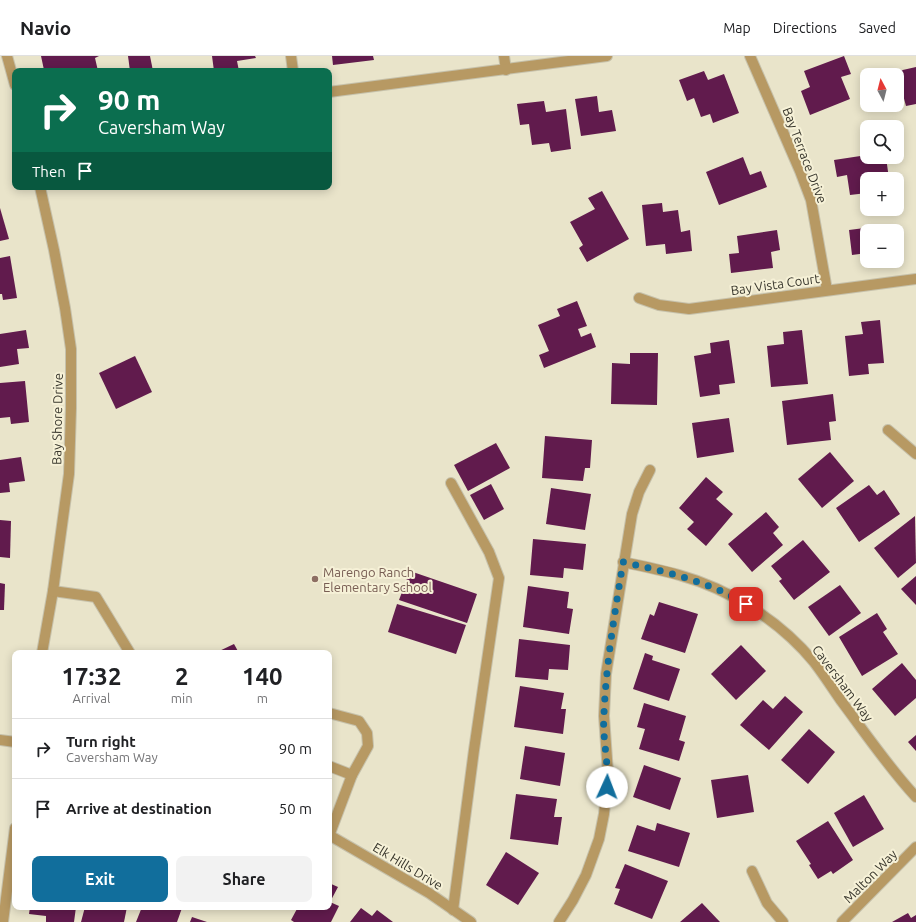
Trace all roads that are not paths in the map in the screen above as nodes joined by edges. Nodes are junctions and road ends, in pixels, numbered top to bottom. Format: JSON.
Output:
{"nodes":[{"id":1,"x":7,"y":56,"type":"edge"},
{"id":2,"x":291,"y":56,"type":"edge"},
{"id":3,"x":504,"y":56,"type":"edge"},
{"id":4,"x":606,"y":56,"type":"edge"},
{"id":5,"x":750,"y":56,"type":"edge"},
{"id":6,"x":293,"y":68,"type":"edge"},
{"id":7,"x":506,"y":70,"type":"junction"},
{"id":8,"x":12,"y":74,"type":"edge"},
{"id":9,"x":332,"y":92,"type":"edge"},
{"id":10,"x":41,"y":190,"type":"edge"},
{"id":11,"x":916,"y":278,"type":"edge"},
{"id":12,"x":827,"y":290,"type":"junction"},
{"id":13,"x":640,"y":298,"type":"dead end"},
{"id":14,"x":888,"y":430,"type":"dead end"},
{"id":15,"x":916,"y":454,"type":"edge"},
{"id":16,"x":650,"y":470,"type":"dead end"},
{"id":17,"x":451,"y":482,"type":"dead end"},
{"id":18,"x":623,"y":562,"type":"junction"},
{"id":19,"x":54,"y":591,"type":"junction"},
{"id":20,"x":43,"y":650,"type":"edge"},
{"id":21,"x":128,"y":650,"type":"edge"},
{"id":22,"x":332,"y":714,"type":"edge"},
{"id":23,"x":0,"y":740,"type":"edge"},
{"id":24,"x":12,"y":742,"type":"edge"},
{"id":25,"x":332,"y":767,"type":"edge"},
{"id":26,"x":352,"y":775,"type":"junction"},
{"id":27,"x":916,"y":798,"type":"edge"},
{"id":28,"x":332,"y":827,"type":"edge"},
{"id":29,"x":332,"y":837,"type":"edge"},
{"id":30,"x":916,"y":848,"type":"edge"},
{"id":31,"x":12,"y":852,"type":"edge"},
{"id":32,"x":752,"y":871,"type":"dead end"},
{"id":33,"x":453,"y":910,"type":"junction"},
{"id":34,"x":3,"y":922,"type":"edge"},
{"id":35,"x":471,"y":922,"type":"edge"},
{"id":36,"x":559,"y":922,"type":"edge"},
{"id":37,"x":783,"y":922,"type":"edge"},
{"id":38,"x":842,"y":922,"type":"edge"}],
"edges":[{"from":1,"to":8,"type":"street"},
{"from":2,"to":6,"type":"street"},
{"from":3,"to":7,"type":"street"},
{"from":4,"to":7,"type":"street"},
{"from":5,"to":12,"type":"street","name":"Bay Terrace Drive"},
{"from":7,"to":9,"type":"street"},
{"from":10,"to":19,"type":"street","name":"Bay Shore Drive"},
{"from":11,"to":12,"type":"street","name":"Bay Vista Court"},
{"from":12,"to":13,"type":"street","name":"Bay Vista Court"},
{"from":14,"to":15,"type":"street"},
{"from":16,"to":18,"type":"street"},
{"from":17,"to":33,"type":"street"},
{"from":18,"to":27,"type":"street","name":"Caversham Way"},
{"from":18,"to":36,"type":"street"},
{"from":19,"to":20,"type":"street","name":"Bay Shore Drive"},
{"from":19,"to":21,"type":"street"},
{"from":22,"to":26,"type":"street"},
{"from":23,"to":24,"type":"street"},
{"from":25,"to":26,"type":"street"},
{"from":26,"to":28,"type":"street"},
{"from":29,"to":33,"type":"street","name":"Elk Hills Drive"},
{"from":30,"to":38,"type":"street","name":"Malton Way"},
{"from":31,"to":34,"type":"street"},
{"from":32,"to":37,"type":"street"},
{"from":33,"to":35,"type":"street","name":"Elk Hills Drive"}]}
